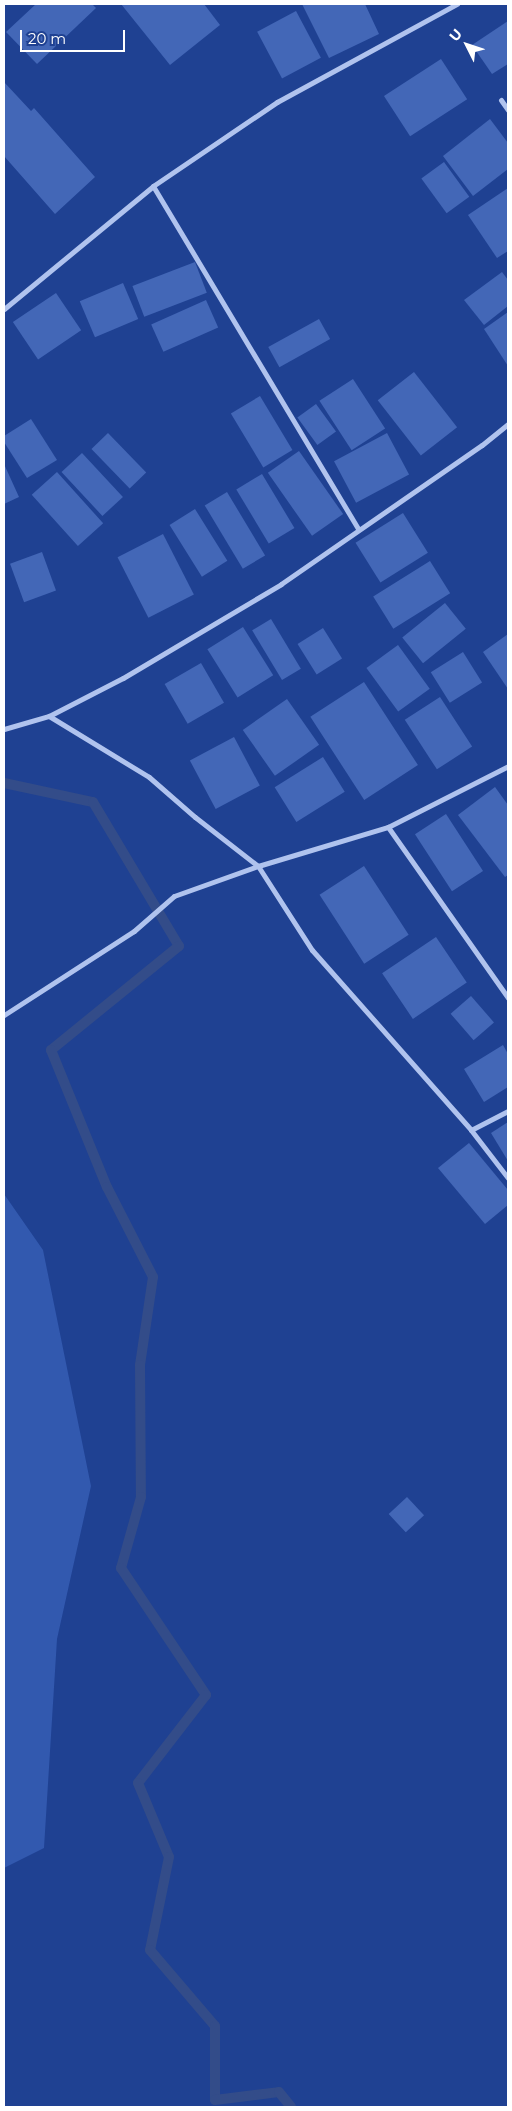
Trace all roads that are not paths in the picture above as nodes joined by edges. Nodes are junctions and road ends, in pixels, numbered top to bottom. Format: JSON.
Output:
{"nodes":[{"id":1,"x":457,"y":4,"type":"edge"},
{"id":2,"x":501,"y":100,"type":"dead end"},
{"id":3,"x":508,"y":110,"type":"edge"},
{"id":4,"x":153,"y":186,"type":"junction"},
{"id":5,"x":4,"y":310,"type":"edge"},
{"id":6,"x":508,"y":424,"type":"edge"},
{"id":7,"x":358,"y":529,"type":"junction"},
{"id":8,"x":49,"y":716,"type":"junction"},
{"id":9,"x":4,"y":729,"type":"edge"},
{"id":10,"x":508,"y":766,"type":"edge"},
{"id":11,"x":388,"y":827,"type":"junction"},
{"id":12,"x":258,"y":866,"type":"junction"},
{"id":13,"x":508,"y":998,"type":"edge"},
{"id":14,"x":4,"y":1015,"type":"edge"},
{"id":15,"x":508,"y":1111,"type":"edge"},
{"id":16,"x":470,"y":1130,"type":"junction"},
{"id":17,"x":508,"y":1178,"type":"edge"}],
"edges":[{"from":1,"to":4,"type":"street"},
{"from":2,"to":3,"type":"street"},
{"from":4,"to":5,"type":"street"},
{"from":4,"to":7,"type":"street"},
{"from":6,"to":7,"type":"street"},
{"from":7,"to":8,"type":"street"},
{"from":8,"to":9,"type":"street"},
{"from":8,"to":12,"type":"street"},
{"from":10,"to":11,"type":"street"},
{"from":11,"to":12,"type":"street"},
{"from":11,"to":13,"type":"street"},
{"from":12,"to":14,"type":"street"},
{"from":12,"to":16,"type":"street"},
{"from":15,"to":16,"type":"street"},
{"from":16,"to":17,"type":"street"}]}
